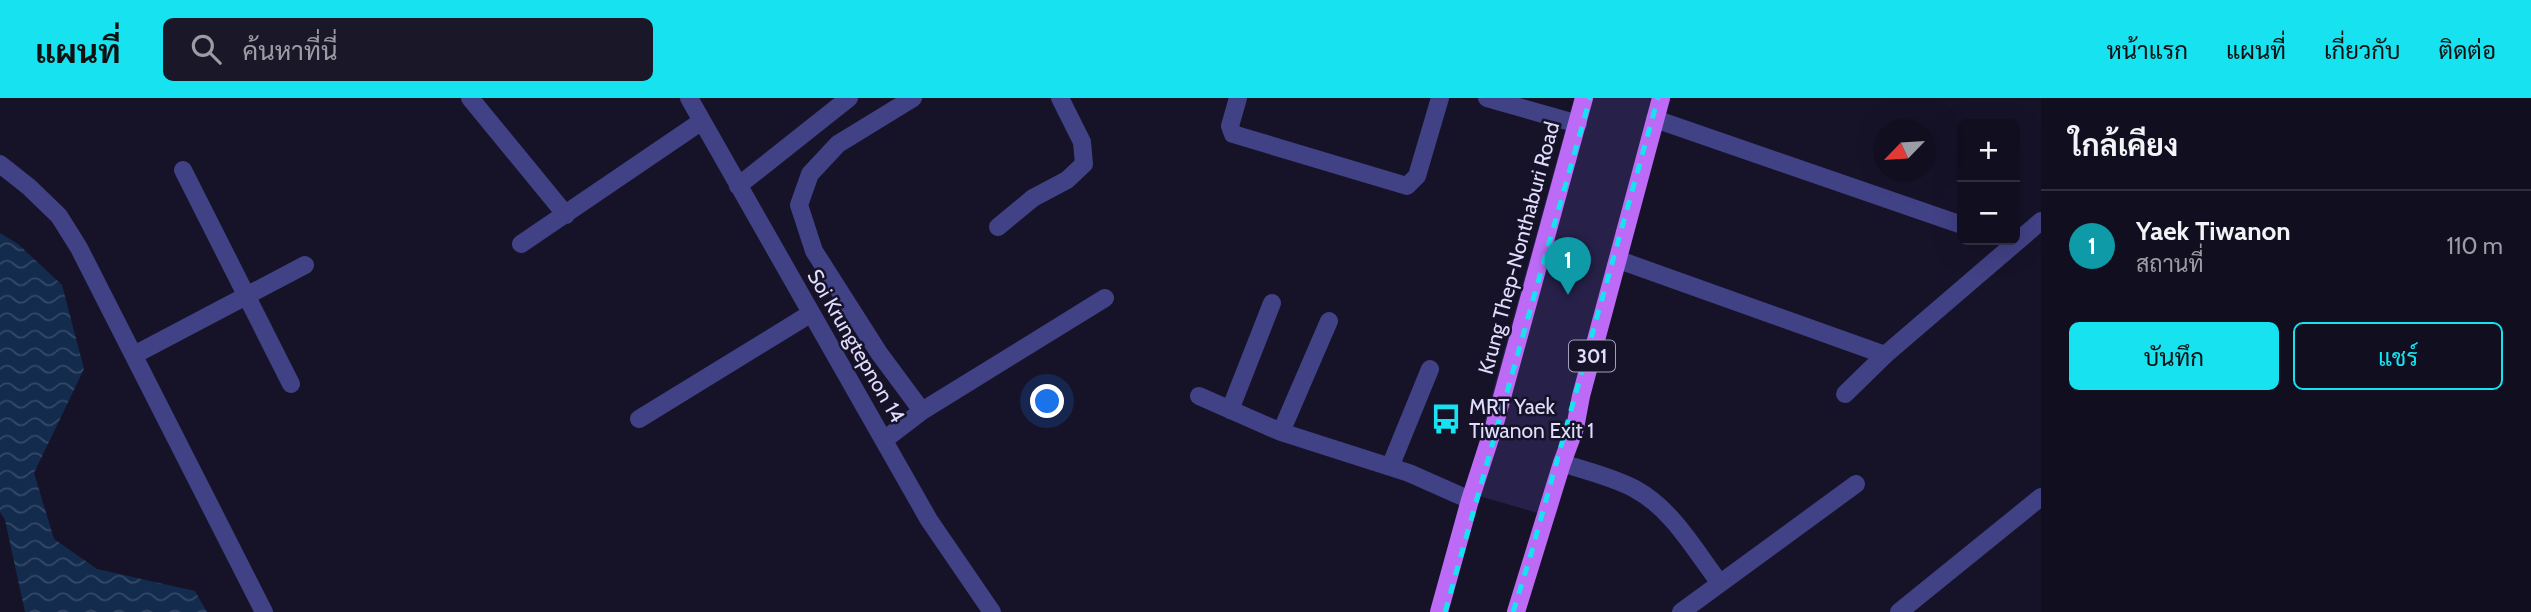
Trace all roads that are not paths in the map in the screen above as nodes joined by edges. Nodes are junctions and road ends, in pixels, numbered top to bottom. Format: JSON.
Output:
{"nodes":[{"id":1,"x":470,"y":98,"type":"edge"},
{"id":2,"x":689,"y":98,"type":"edge"},
{"id":3,"x":849,"y":98,"type":"edge"},
{"id":4,"x":912,"y":98,"type":"edge"},
{"id":5,"x":1060,"y":98,"type":"edge"},
{"id":6,"x":1238,"y":98,"type":"edge"},
{"id":7,"x":1440,"y":98,"type":"edge"},
{"id":8,"x":1487,"y":98,"type":"edge"},
{"id":9,"x":1584,"y":98,"type":"edge"},
{"id":10,"x":1661,"y":98,"type":"edge"},
{"id":11,"x":1655,"y":119,"type":"junction"},
{"id":12,"x":702,"y":121,"type":"junction"},
{"id":13,"x":1578,"y":124,"type":"junction"},
{"id":14,"x":0,"y":164,"type":"edge"},
{"id":15,"x":183,"y":170,"type":"dead end"},
{"id":16,"x":738,"y":186,"type":"junction"},
{"id":17,"x":566,"y":215,"type":"junction"},
{"id":18,"x":2041,"y":221,"type":"edge"},
{"id":19,"x":1957,"y":223,"type":"edge"},
{"id":20,"x":998,"y":228,"type":"dead end"},
{"id":21,"x":2020,"y":236,"type":"edge"},
{"id":22,"x":521,"y":244,"type":"dead end"},
{"id":23,"x":2008,"y":245,"type":"edge"},
{"id":24,"x":1619,"y":260,"type":"junction"},
{"id":25,"x":305,"y":265,"type":"dead end"},
{"id":26,"x":246,"y":297,"type":"junction"},
{"id":27,"x":1105,"y":298,"type":"dead end"},
{"id":28,"x":1272,"y":303,"type":"dead end"},
{"id":29,"x":810,"y":314,"type":"junction"},
{"id":30,"x":1329,"y":321,"type":"dead end"},
{"id":31,"x":134,"y":355,"type":"junction"},
{"id":32,"x":1885,"y":355,"type":"junction"},
{"id":33,"x":1430,"y":369,"type":"dead end"},
{"id":34,"x":291,"y":384,"type":"dead end"},
{"id":35,"x":1845,"y":394,"type":"dead end"},
{"id":36,"x":1199,"y":396,"type":"dead end"},
{"id":37,"x":1230,"y":410,"type":"junction"},
{"id":38,"x":922,"y":411,"type":"junction"},
{"id":39,"x":639,"y":419,"type":"dead end"},
{"id":40,"x":1281,"y":432,"type":"junction"},
{"id":41,"x":884,"y":440,"type":"junction"},
{"id":42,"x":1562,"y":463,"type":"junction"},
{"id":43,"x":1390,"y":467,"type":"junction"},
{"id":44,"x":1856,"y":484,"type":"dead end"},
{"id":45,"x":2041,"y":497,"type":"edge"},
{"id":46,"x":1470,"y":499,"type":"junction"},
{"id":47,"x":1718,"y":582,"type":"junction"},
{"id":48,"x":264,"y":612,"type":"edge"},
{"id":49,"x":992,"y":612,"type":"edge"},
{"id":50,"x":1439,"y":612,"type":"edge"},
{"id":51,"x":1516,"y":612,"type":"edge"},
{"id":52,"x":1681,"y":612,"type":"edge"},
{"id":53,"x":1899,"y":612,"type":"edge"}],
"edges":[{"from":1,"to":17,"type":"street"},
{"from":2,"to":12,"type":"street","name":"Soi Krungtepnon 14"},
{"from":3,"to":16,"type":"street"},
{"from":4,"to":38,"type":"street"},
{"from":5,"to":20,"type":"street"},
{"from":6,"to":7,"type":"street"},
{"from":8,"to":13,"type":"street"},
{"from":9,"to":13,"type":"main road","name":"Krung Thep-Nonthaburi Road"},
{"from":10,"to":11,"type":"main road","number":"301"},
{"from":11,"to":19,"type":"street"},
{"from":11,"to":24,"type":"main road","number":"301"},
{"from":12,"to":16,"type":"street","name":"Soi Krungtepnon 14"},
{"from":12,"to":17,"type":"street"},
{"from":13,"to":46,"type":"main road","name":"Krung Thep-Nonthaburi Road"},
{"from":14,"to":31,"type":"street"},
{"from":15,"to":26,"type":"street"},
{"from":16,"to":29,"type":"street","name":"Soi Krungtepnon 14"},
{"from":17,"to":22,"type":"street"},
{"from":18,"to":21,"type":"street"},
{"from":23,"to":32,"type":"street"},
{"from":24,"to":32,"type":"street"},
{"from":24,"to":42,"type":"main road","number":"301"},
{"from":25,"to":26,"type":"street"},
{"from":26,"to":31,"type":"street"},
{"from":26,"to":34,"type":"street"},
{"from":27,"to":38,"type":"street"},
{"from":28,"to":37,"type":"street"},
{"from":29,"to":39,"type":"street"},
{"from":29,"to":41,"type":"street","name":"Soi Krungtepnon 14"},
{"from":30,"to":40,"type":"street"},
{"from":31,"to":48,"type":"street"},
{"from":32,"to":35,"type":"street"},
{"from":33,"to":43,"type":"street"},
{"from":36,"to":37,"type":"street"},
{"from":37,"to":40,"type":"street"},
{"from":38,"to":41,"type":"street"},
{"from":40,"to":43,"type":"street"},
{"from":41,"to":49,"type":"street","name":"Soi Krungtepnon 14"},
{"from":42,"to":47,"type":"street"},
{"from":42,"to":51,"type":"main road","number":"301"},
{"from":43,"to":46,"type":"street"},
{"from":44,"to":47,"type":"street"},
{"from":45,"to":53,"type":"street"},
{"from":46,"to":50,"type":"main road","name":"Krung Thep-Nonthaburi Road"},
{"from":47,"to":52,"type":"street"}]}
